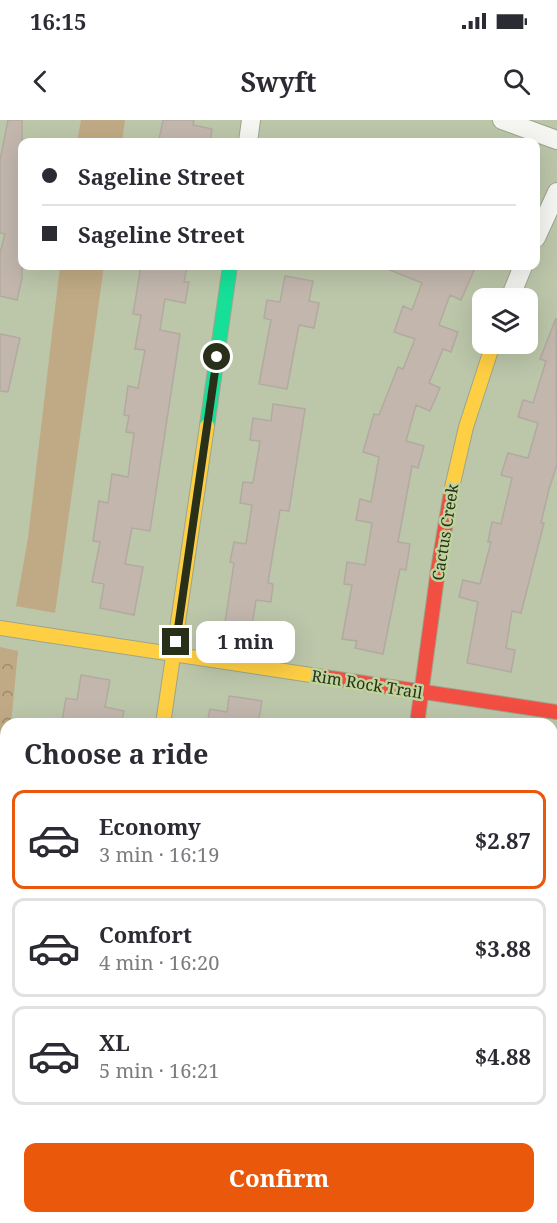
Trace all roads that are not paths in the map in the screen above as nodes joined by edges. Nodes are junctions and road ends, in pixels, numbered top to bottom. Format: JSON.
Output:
{"nodes":[{"id":1,"x":251,"y":120,"type":"edge"},
{"id":2,"x":502,"y":120,"type":"edge"},
{"id":3,"x":249,"y":138,"type":"edge"},
{"id":4,"x":557,"y":140,"type":"edge"},
{"id":5,"x":557,"y":192,"type":"edge"},
{"id":6,"x":540,"y":229,"type":"edge"},
{"id":7,"x":229,"y":270,"type":"edge"},
{"id":8,"x":522,"y":270,"type":"edge"},
{"id":9,"x":514,"y":288,"type":"edge"},
{"id":10,"x":490,"y":354,"type":"edge"},
{"id":11,"x":0,"y":628,"type":"edge"},
{"id":12,"x":174,"y":655,"type":"junction"},
{"id":13,"x":423,"y":692,"type":"junction"},
{"id":14,"x":557,"y":712,"type":"edge"},
{"id":15,"x":164,"y":718,"type":"edge"},
{"id":16,"x":418,"y":718,"type":"edge"}],
"edges":[{"from":1,"to":3,"type":"street"},
{"from":2,"to":4,"type":"street"},
{"from":5,"to":6,"type":"street"},
{"from":7,"to":12,"type":"street"},
{"from":8,"to":9,"type":"street"},
{"from":10,"to":13,"type":"street","name":"Cactus Creek"},
{"from":11,"to":12,"type":"street","name":"Rim Rock Trail"},
{"from":12,"to":13,"type":"street","name":"Rim Rock Trail"},
{"from":12,"to":15,"type":"street"},
{"from":13,"to":14,"type":"street","name":"Rim Rock Trail"},
{"from":13,"to":16,"type":"street","name":"Cactus Creek"}]}
